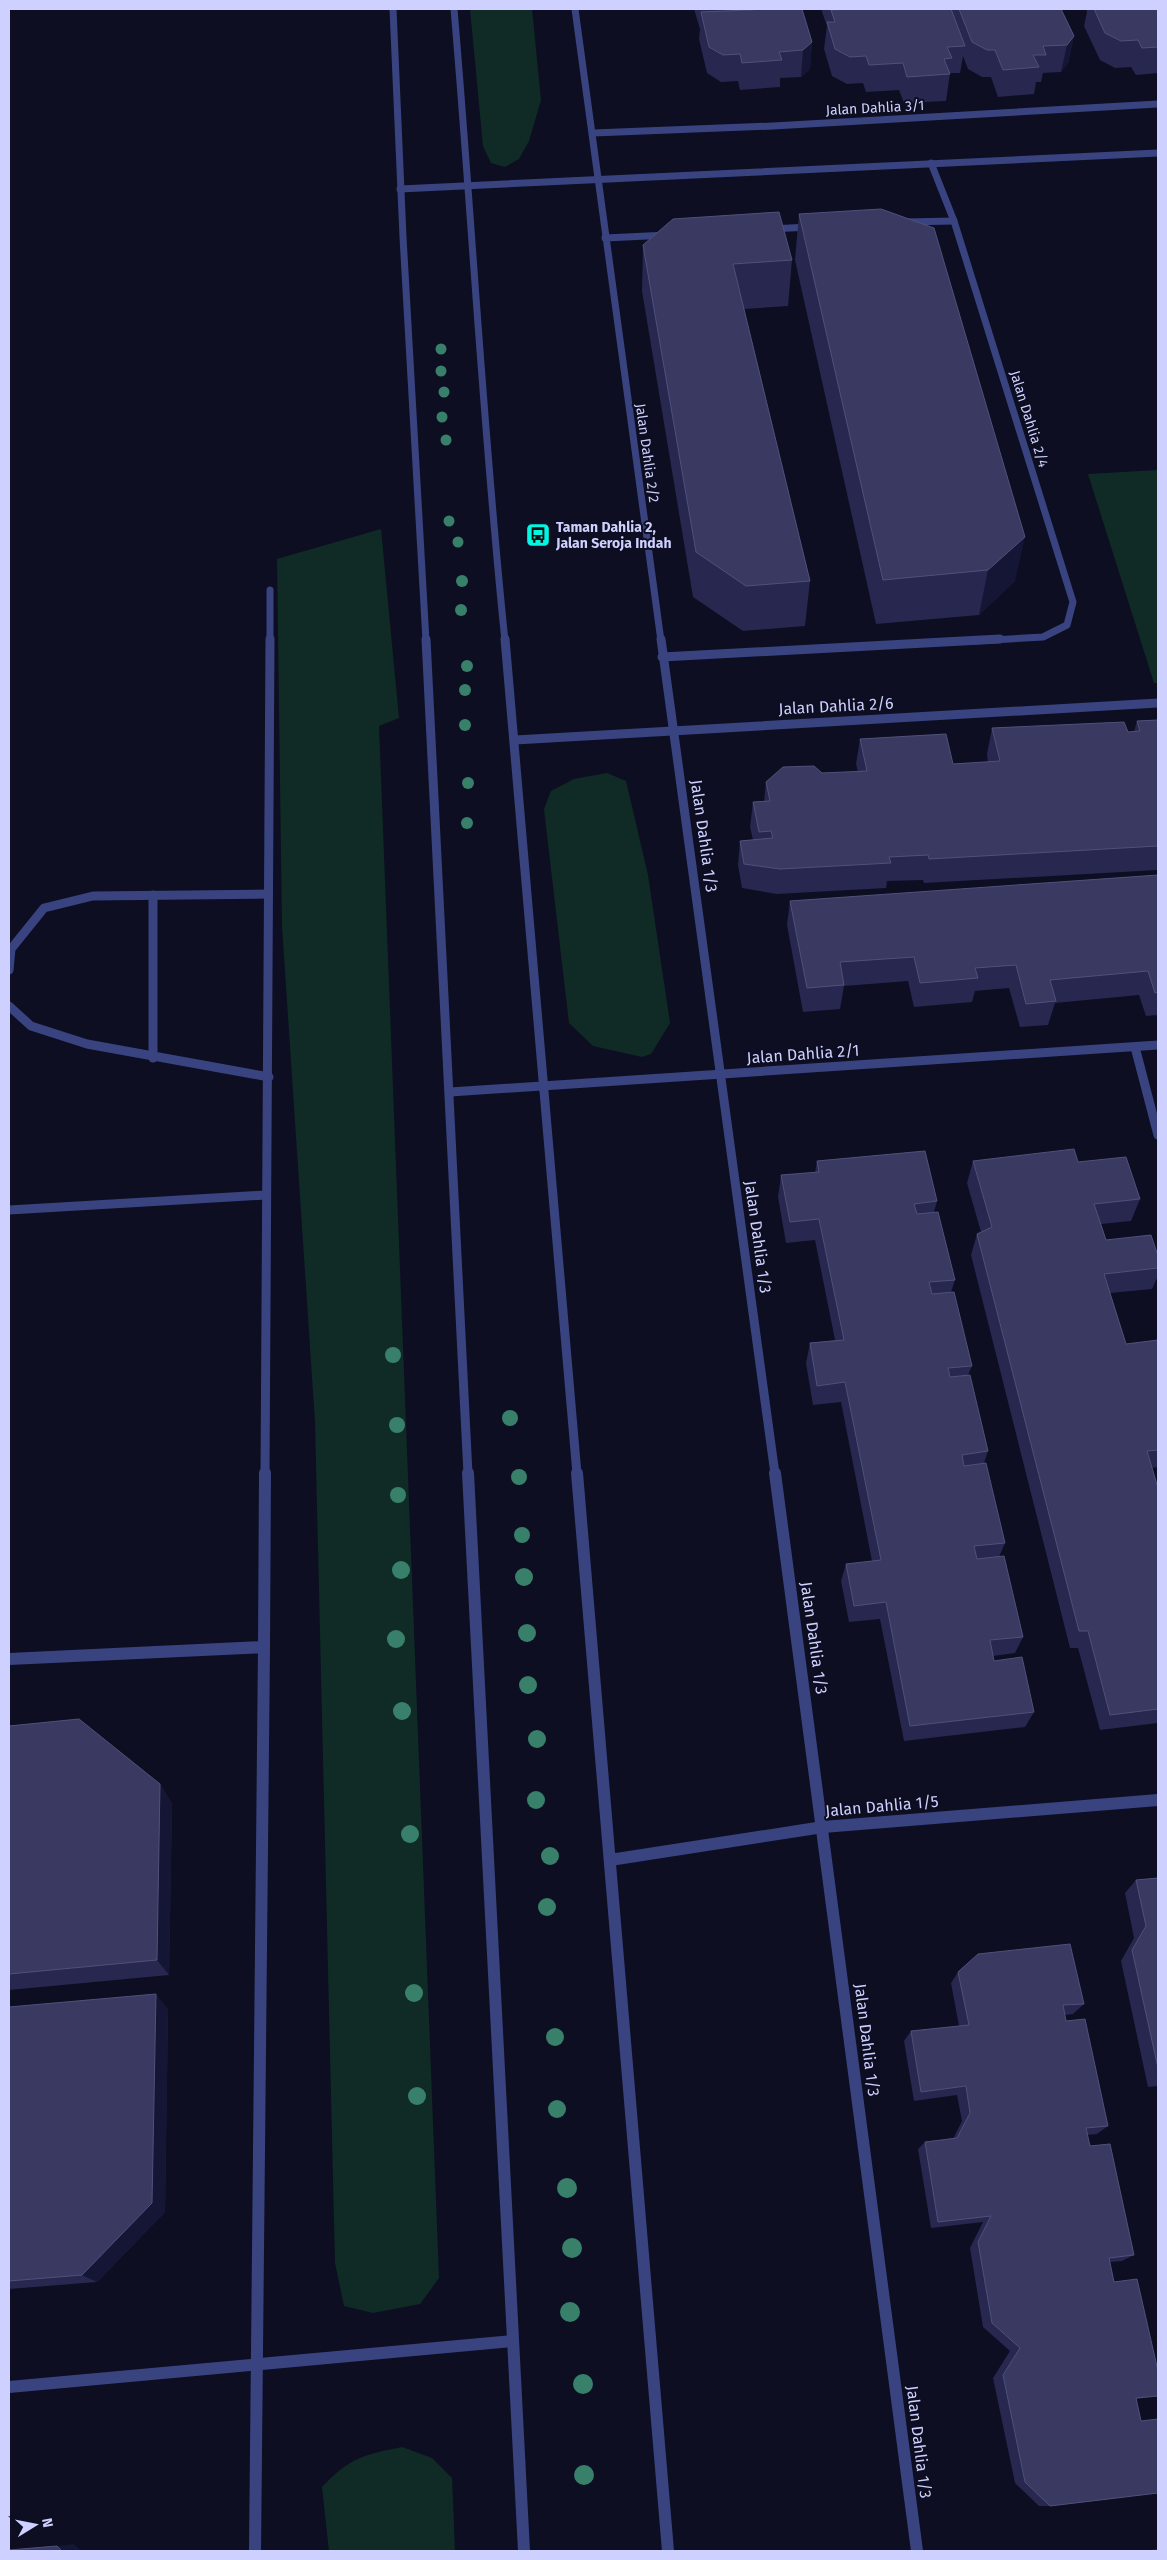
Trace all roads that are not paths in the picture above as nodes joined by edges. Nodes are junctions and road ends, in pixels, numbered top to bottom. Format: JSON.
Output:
{"nodes":[{"id":1,"x":393,"y":9,"type":"edge"},
{"id":2,"x":454,"y":9,"type":"edge"},
{"id":3,"x":575,"y":9,"type":"edge"},
{"id":4,"x":1158,"y":104,"type":"edge"},
{"id":5,"x":594,"y":133,"type":"junction"},
{"id":6,"x":1158,"y":153,"type":"edge"},
{"id":7,"x":930,"y":163,"type":"junction"},
{"id":8,"x":598,"y":179,"type":"junction"},
{"id":9,"x":469,"y":185,"type":"junction"},
{"id":10,"x":400,"y":189,"type":"junction"},
{"id":11,"x":954,"y":221,"type":"junction"},
{"id":12,"x":895,"y":223,"type":"edge"},
{"id":13,"x":815,"y":227,"type":"edge"},
{"id":14,"x":765,"y":230,"type":"edge"},
{"id":15,"x":675,"y":234,"type":"edge"},
{"id":16,"x":605,"y":238,"type":"junction"},
{"id":17,"x":270,"y":590,"type":"dead end"},
{"id":18,"x":662,"y":657,"type":"junction"},
{"id":19,"x":1158,"y":702,"type":"edge"},
{"id":20,"x":673,"y":731,"type":"junction"},
{"id":21,"x":515,"y":740,"type":"junction"},
{"id":22,"x":268,"y":894,"type":"junction"},
{"id":23,"x":153,"y":895,"type":"junction"},
{"id":24,"x":9,"y":970,"type":"edge"},
{"id":25,"x":9,"y":1006,"type":"edge"},
{"id":26,"x":1158,"y":1045,"type":"edge"},
{"id":27,"x":1134,"y":1047,"type":"junction"},
{"id":28,"x":153,"y":1058,"type":"junction"},
{"id":29,"x":720,"y":1074,"type":"junction"},
{"id":30,"x":268,"y":1077,"type":"junction"},
{"id":31,"x":544,"y":1086,"type":"junction"},
{"id":32,"x":450,"y":1092,"type":"junction"},
{"id":33,"x":1158,"y":1135,"type":"edge"},
{"id":34,"x":266,"y":1195,"type":"junction"},
{"id":35,"x":9,"y":1210,"type":"edge"},
{"id":36,"x":264,"y":1647,"type":"junction"},
{"id":37,"x":9,"y":1659,"type":"edge"},
{"id":38,"x":1158,"y":1800,"type":"edge"},
{"id":39,"x":823,"y":1827,"type":"junction"},
{"id":40,"x":610,"y":1860,"type":"junction"},
{"id":41,"x":513,"y":2341,"type":"junction"},
{"id":42,"x":256,"y":2364,"type":"junction"},
{"id":43,"x":9,"y":2387,"type":"edge"},
{"id":44,"x":255,"y":2551,"type":"edge"},
{"id":45,"x":524,"y":2551,"type":"edge"},
{"id":46,"x":668,"y":2551,"type":"edge"},
{"id":47,"x":917,"y":2551,"type":"edge"}],
"edges":[{"from":1,"to":10,"type":"street"},
{"from":2,"to":9,"type":"street"},
{"from":3,"to":5,"type":"street","name":"Jalan Dahlia 2/2"},
{"from":4,"to":5,"type":"street","name":"Jalan Dahlia 3/1"},
{"from":5,"to":8,"type":"street","name":"Jalan Dahlia 2/2"},
{"from":6,"to":7,"type":"street"},
{"from":7,"to":8,"type":"street"},
{"from":7,"to":11,"type":"street","name":"Jalan Dahlia 2/4"},
{"from":8,"to":9,"type":"street"},
{"from":8,"to":16,"type":"street","name":"Jalan Dahlia 2/2"},
{"from":9,"to":10,"type":"street"},
{"from":9,"to":21,"type":"street"},
{"from":10,"to":32,"type":"street"},
{"from":11,"to":12,"type":"street"},
{"from":11,"to":18,"type":"street","name":"Jalan Dahlia 2/4"},
{"from":13,"to":14,"type":"street"},
{"from":15,"to":16,"type":"street"},
{"from":16,"to":18,"type":"street","name":"Jalan Dahlia 2/2"},
{"from":17,"to":22,"type":"street"},
{"from":18,"to":20,"type":"street","name":"Jalan Dahlia 2/2"},
{"from":19,"to":20,"type":"street","name":"Jalan Dahlia 2/6"},
{"from":20,"to":21,"type":"street","name":"Jalan Dahlia 2/6"},
{"from":20,"to":29,"type":"street","name":"Jalan Dahlia 1/3"},
{"from":21,"to":31,"type":"street"},
{"from":22,"to":23,"type":"street"},
{"from":22,"to":30,"type":"street"},
{"from":23,"to":24,"type":"street"},
{"from":23,"to":28,"type":"street"},
{"from":25,"to":28,"type":"street"},
{"from":26,"to":27,"type":"street","name":"Jalan Dahlia 2/1"},
{"from":27,"to":29,"type":"street","name":"Jalan Dahlia 2/1"},
{"from":27,"to":33,"type":"street"},
{"from":28,"to":30,"type":"street"},
{"from":29,"to":31,"type":"street","name":"Jalan Dahlia 2/1"},
{"from":29,"to":39,"type":"street","name":"Jalan Dahlia 1/3"},
{"from":30,"to":34,"type":"street"},
{"from":31,"to":32,"type":"street","name":"Jalan Dahlia 2/1"},
{"from":31,"to":40,"type":"street"},
{"from":32,"to":41,"type":"street"},
{"from":34,"to":35,"type":"street"},
{"from":34,"to":36,"type":"street"},
{"from":36,"to":37,"type":"street"},
{"from":36,"to":42,"type":"street"},
{"from":38,"to":39,"type":"street","name":"Jalan Dahlia 1/5"},
{"from":39,"to":40,"type":"street","name":"Jalan Dahlia 1/5"},
{"from":39,"to":47,"type":"street","name":"Jalan Dahlia 1/3"},
{"from":40,"to":46,"type":"street"},
{"from":41,"to":42,"type":"street"},
{"from":41,"to":45,"type":"street"},
{"from":42,"to":43,"type":"street"},
{"from":42,"to":44,"type":"street"}]}
